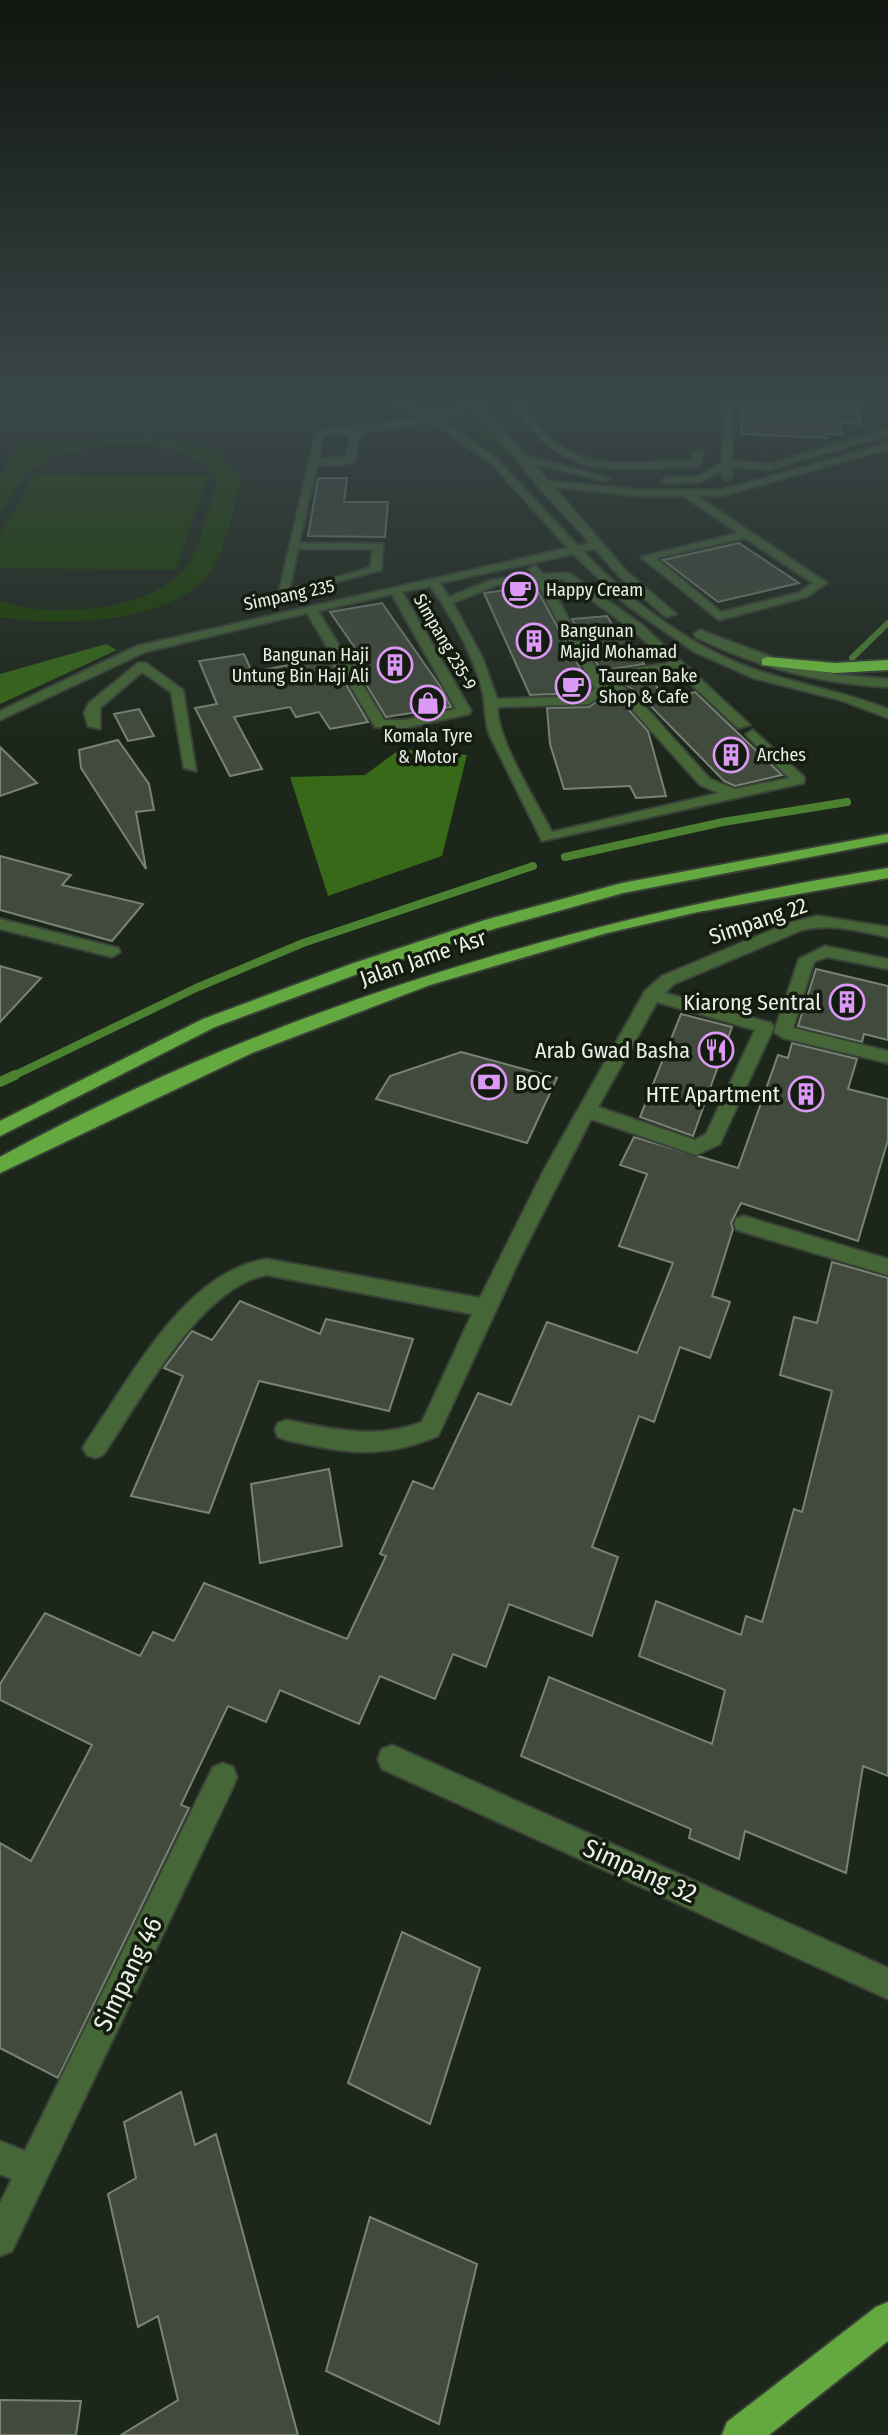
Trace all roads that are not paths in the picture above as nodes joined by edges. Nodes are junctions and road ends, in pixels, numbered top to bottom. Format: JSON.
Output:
{"nodes":[{"id":1,"x":580,"y":510,"type":"edge"},
{"id":2,"x":301,"y":511,"type":"edge"},
{"id":3,"x":542,"y":511,"type":"edge"},
{"id":4,"x":711,"y":511,"type":"edge"},
{"id":5,"x":746,"y":534,"type":"junction"},
{"id":6,"x":597,"y":545,"type":"junction"},
{"id":7,"x":293,"y":546,"type":"junction"},
{"id":8,"x":574,"y":549,"type":"junction"},
{"id":9,"x":527,"y":560,"type":"junction"},
{"id":10,"x":543,"y":579,"type":"junction"},
{"id":11,"x":433,"y":582,"type":"junction"},
{"id":12,"x":395,"y":590,"type":"junction"},
{"id":13,"x":449,"y":601,"type":"junction"},
{"id":14,"x":311,"y":609,"type":"junction"},
{"id":15,"x":141,"y":649,"type":"junction"},
{"id":16,"x":767,"y":662,"type":"junction"},
{"id":17,"x":888,"y":665,"type":"edge"},
{"id":18,"x":142,"y":666,"type":"junction"},
{"id":19,"x":677,"y":666,"type":"junction"},
{"id":20,"x":598,"y":678,"type":"junction"},
{"id":21,"x":888,"y":683,"type":"edge"},
{"id":22,"x":491,"y":703,"type":"junction"},
{"id":23,"x":888,"y":714,"type":"edge"},
{"id":24,"x":0,"y":716,"type":"edge"},
{"id":25,"x":95,"y":726,"type":"dead end"},
{"id":26,"x":191,"y":768,"type":"dead end"},
{"id":27,"x":734,"y":794,"type":"junction"},
{"id":28,"x":888,"y":838,"type":"edge"},
{"id":29,"x":888,"y":873,"type":"edge"},
{"id":30,"x":0,"y":924,"type":"edge"},
{"id":31,"x":886,"y":932,"type":"edge"},
{"id":32,"x":112,"y":952,"type":"dead end"},
{"id":33,"x":882,"y":963,"type":"edge"},
{"id":34,"x":651,"y":995,"type":"junction"},
{"id":35,"x":888,"y":1057,"type":"edge"},
{"id":36,"x":587,"y":1110,"type":"junction"},
{"id":37,"x":0,"y":1129,"type":"edge"},
{"id":38,"x":0,"y":1166,"type":"edge"},
{"id":39,"x":744,"y":1224,"type":"dead end"},
{"id":40,"x":888,"y":1267,"type":"edge"},
{"id":41,"x":483,"y":1307,"type":"junction"},
{"id":42,"x":286,"y":1430,"type":"dead end"},
{"id":43,"x":95,"y":1448,"type":"dead end"},
{"id":44,"x":392,"y":1759,"type":"dead end"},
{"id":45,"x":223,"y":1777,"type":"dead end"},
{"id":46,"x":888,"y":1984,"type":"edge"},
{"id":47,"x":0,"y":2157,"type":"edge"},
{"id":48,"x":32,"y":2171,"type":"junction"},
{"id":49,"x":0,"y":2239,"type":"edge"},
{"id":50,"x":888,"y":2319,"type":"edge"},
{"id":51,"x":740,"y":2435,"type":"edge"}],
"edges":[{"from":1,"to":6,"type":"street"},
{"from":2,"to":7,"type":"street"},
{"from":3,"to":8,"type":"street"},
{"from":4,"to":5,"type":"street"},
{"from":5,"to":5,"type":"street"},
{"from":6,"to":8,"type":"street","name":"Simpang 235"},
{"from":6,"to":16,"type":"street"},
{"from":7,"to":7,"type":"street"},
{"from":8,"to":9,"type":"street","name":"Simpang 235"},
{"from":8,"to":23,"type":"street"},
{"from":9,"to":10,"type":"street"},
{"from":9,"to":11,"type":"street","name":"Simpang 235"},
{"from":10,"to":13,"type":"street"},
{"from":10,"to":19,"type":"street"},
{"from":10,"to":20,"type":"street"},
{"from":11,"to":12,"type":"street","name":"Simpang 235"},
{"from":11,"to":13,"type":"street"},
{"from":12,"to":14,"type":"street","name":"Simpang 235"},
{"from":12,"to":14,"type":"street","name":"Simpang 235-9"},
{"from":13,"to":22,"type":"street"},
{"from":14,"to":15,"type":"street","name":"Simpang 235"},
{"from":15,"to":18,"type":"street"},
{"from":15,"to":24,"type":"street","name":"Simpang 235"},
{"from":16,"to":17,"type":"highway"},
{"from":16,"to":21,"type":"street"},
{"from":18,"to":25,"type":"street"},
{"from":18,"to":26,"type":"street"},
{"from":19,"to":20,"type":"street"},
{"from":19,"to":27,"type":"street"},
{"from":20,"to":22,"type":"street"},
{"from":20,"to":27,"type":"street"},
{"from":22,"to":27,"type":"street"},
{"from":28,"to":37,"type":"main road","name":"Jalan Jame 'Asr"},
{"from":29,"to":38,"type":"main road","name":"Jalan Jame 'Asr"},
{"from":30,"to":32,"type":"street"},
{"from":31,"to":33,"type":"street"},
{"from":31,"to":34,"type":"street","name":"Simpang 22"},
{"from":33,"to":35,"type":"street"},
{"from":34,"to":36,"type":"street"},
{"from":34,"to":36,"type":"street"},
{"from":36,"to":41,"type":"street"},
{"from":39,"to":40,"type":"street"},
{"from":41,"to":42,"type":"street"},
{"from":41,"to":43,"type":"street"},
{"from":44,"to":46,"type":"street","name":"Simpang 32"},
{"from":45,"to":48,"type":"street","name":"Simpang 46"},
{"from":47,"to":48,"type":"street"},
{"from":48,"to":49,"type":"street","name":"Simpang 46"},
{"from":50,"to":51,"type":"main road"}]}
